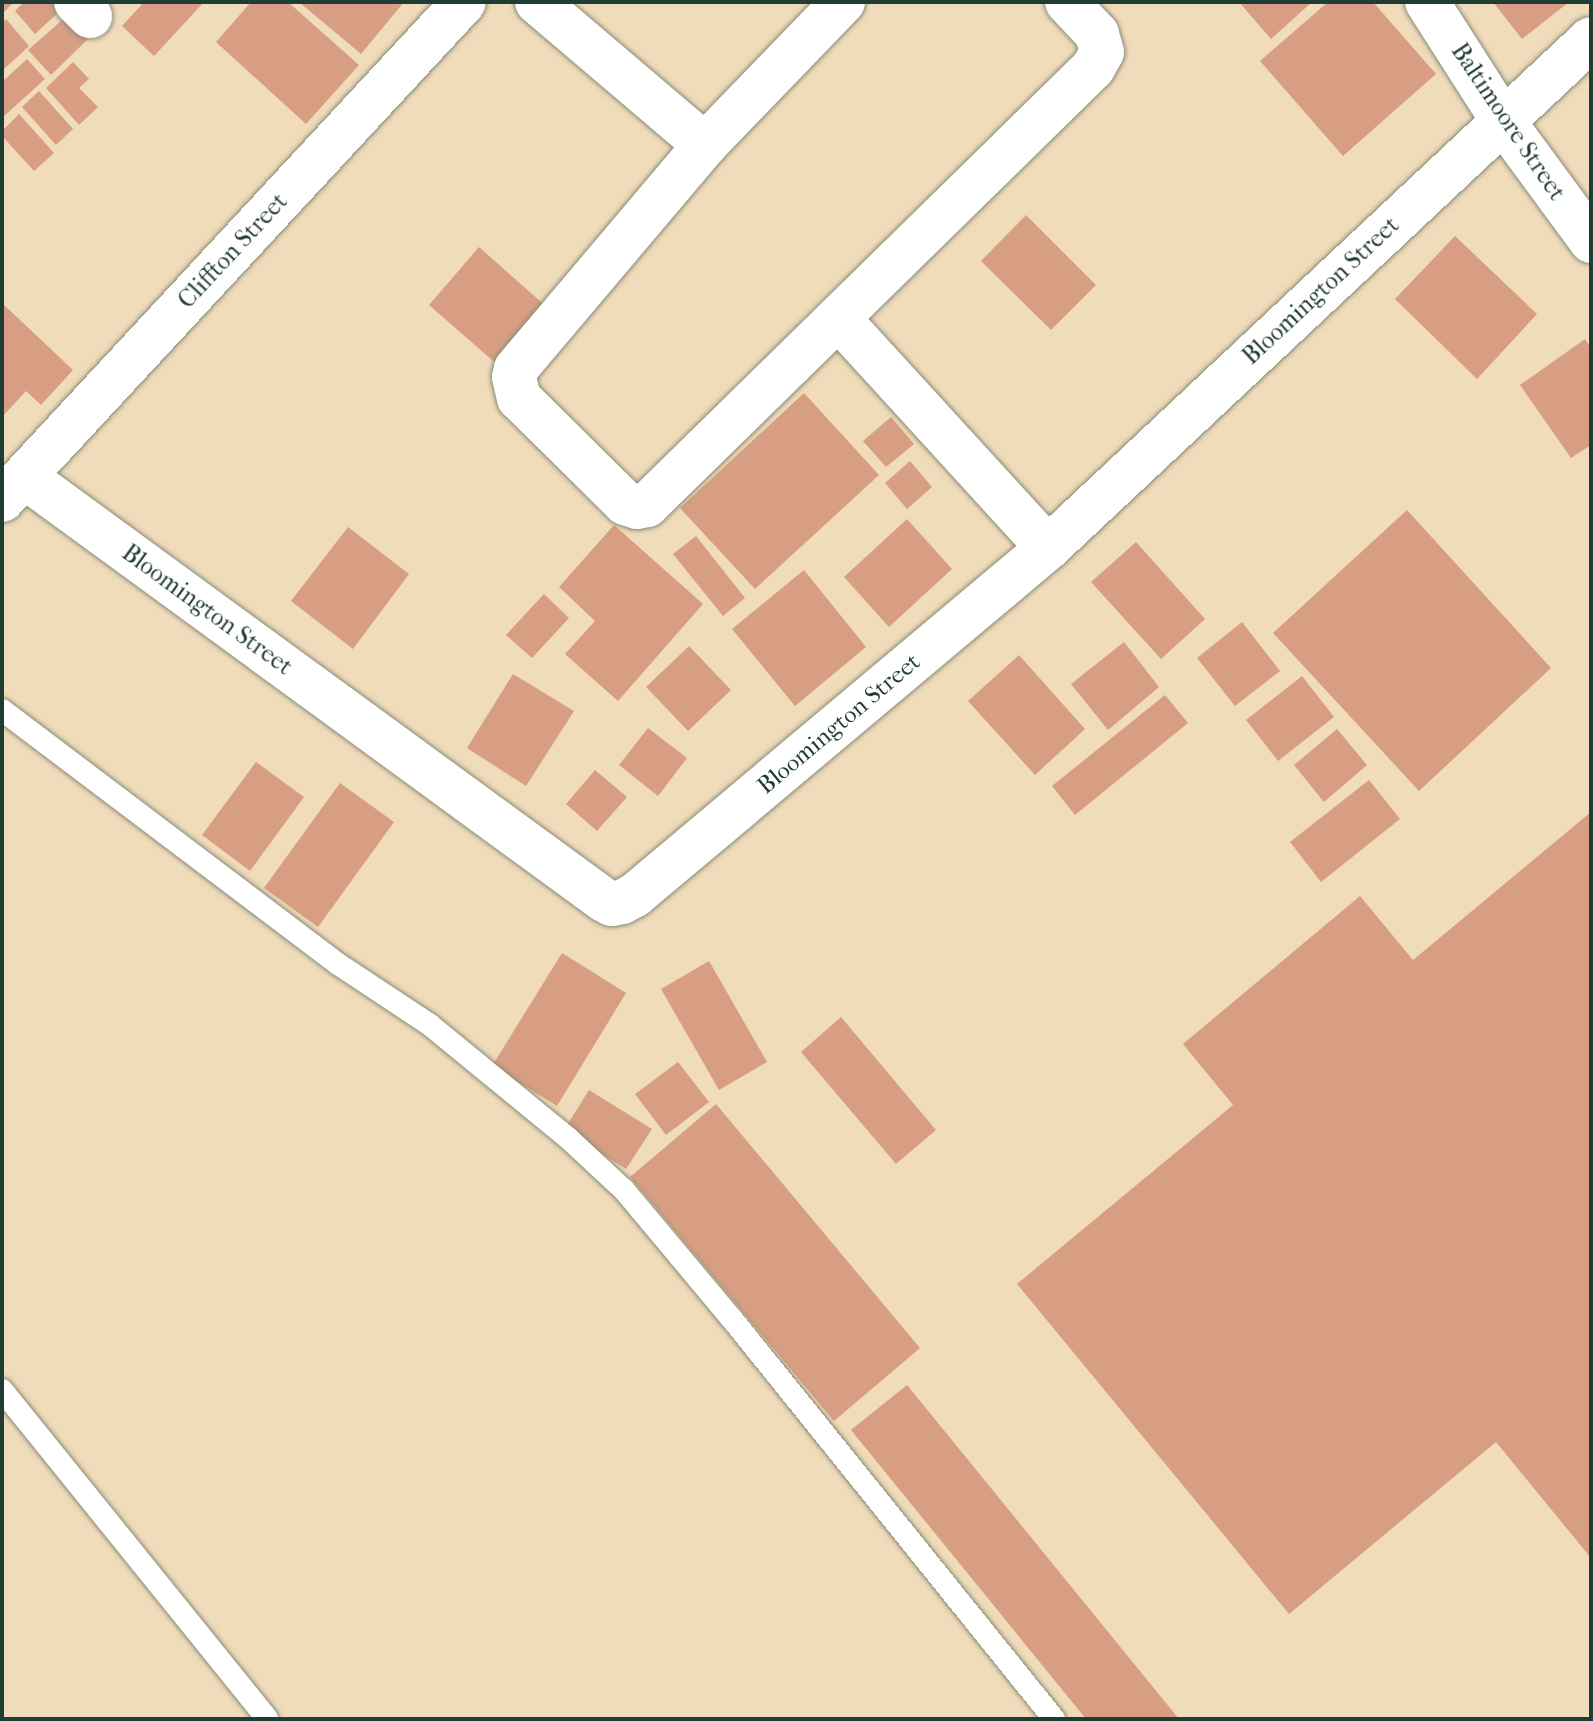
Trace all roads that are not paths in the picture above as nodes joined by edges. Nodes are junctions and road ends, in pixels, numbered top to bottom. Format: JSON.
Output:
{"nodes":[{"id":1,"x":464,"y":2,"type":"edge"},
{"id":2,"x":537,"y":2,"type":"edge"},
{"id":3,"x":843,"y":2,"type":"edge"},
{"id":4,"x":1067,"y":2,"type":"edge"},
{"id":5,"x":1427,"y":2,"type":"edge"},
{"id":6,"x":1591,"y":39,"type":"edge"},
{"id":7,"x":1503,"y":121,"type":"junction"},
{"id":8,"x":705,"y":145,"type":"junction"},
{"id":9,"x":1591,"y":241,"type":"edge"},
{"id":10,"x":838,"y":318,"type":"junction"},
{"id":11,"x":13,"y":488,"type":"edge"},
{"id":12,"x":1048,"y":548,"type":"junction"},
{"id":13,"x":2,"y":710,"type":"edge"},
{"id":14,"x":2,"y":1390,"type":"edge"},
{"id":15,"x":267,"y":1719,"type":"edge"},
{"id":16,"x":1054,"y":1719,"type":"edge"}],
"edges":[{"from":1,"to":11,"type":"street","name":"Cliffton Street"},
{"from":2,"to":8,"type":"street"},
{"from":3,"to":8,"type":"street"},
{"from":4,"to":10,"type":"street"},
{"from":5,"to":7,"type":"street","name":"Baltimoore Street"},
{"from":6,"to":7,"type":"street","name":"Bloomington Street"},
{"from":7,"to":9,"type":"street","name":"Baltimoore Street"},
{"from":7,"to":12,"type":"street","name":"Bloomington Street"},
{"from":8,"to":10,"type":"street"},
{"from":10,"to":12,"type":"street"},
{"from":11,"to":12,"type":"street","name":"Bloomington Street"},
{"from":13,"to":16,"type":"lane"},
{"from":14,"to":15,"type":"lane"}]}
